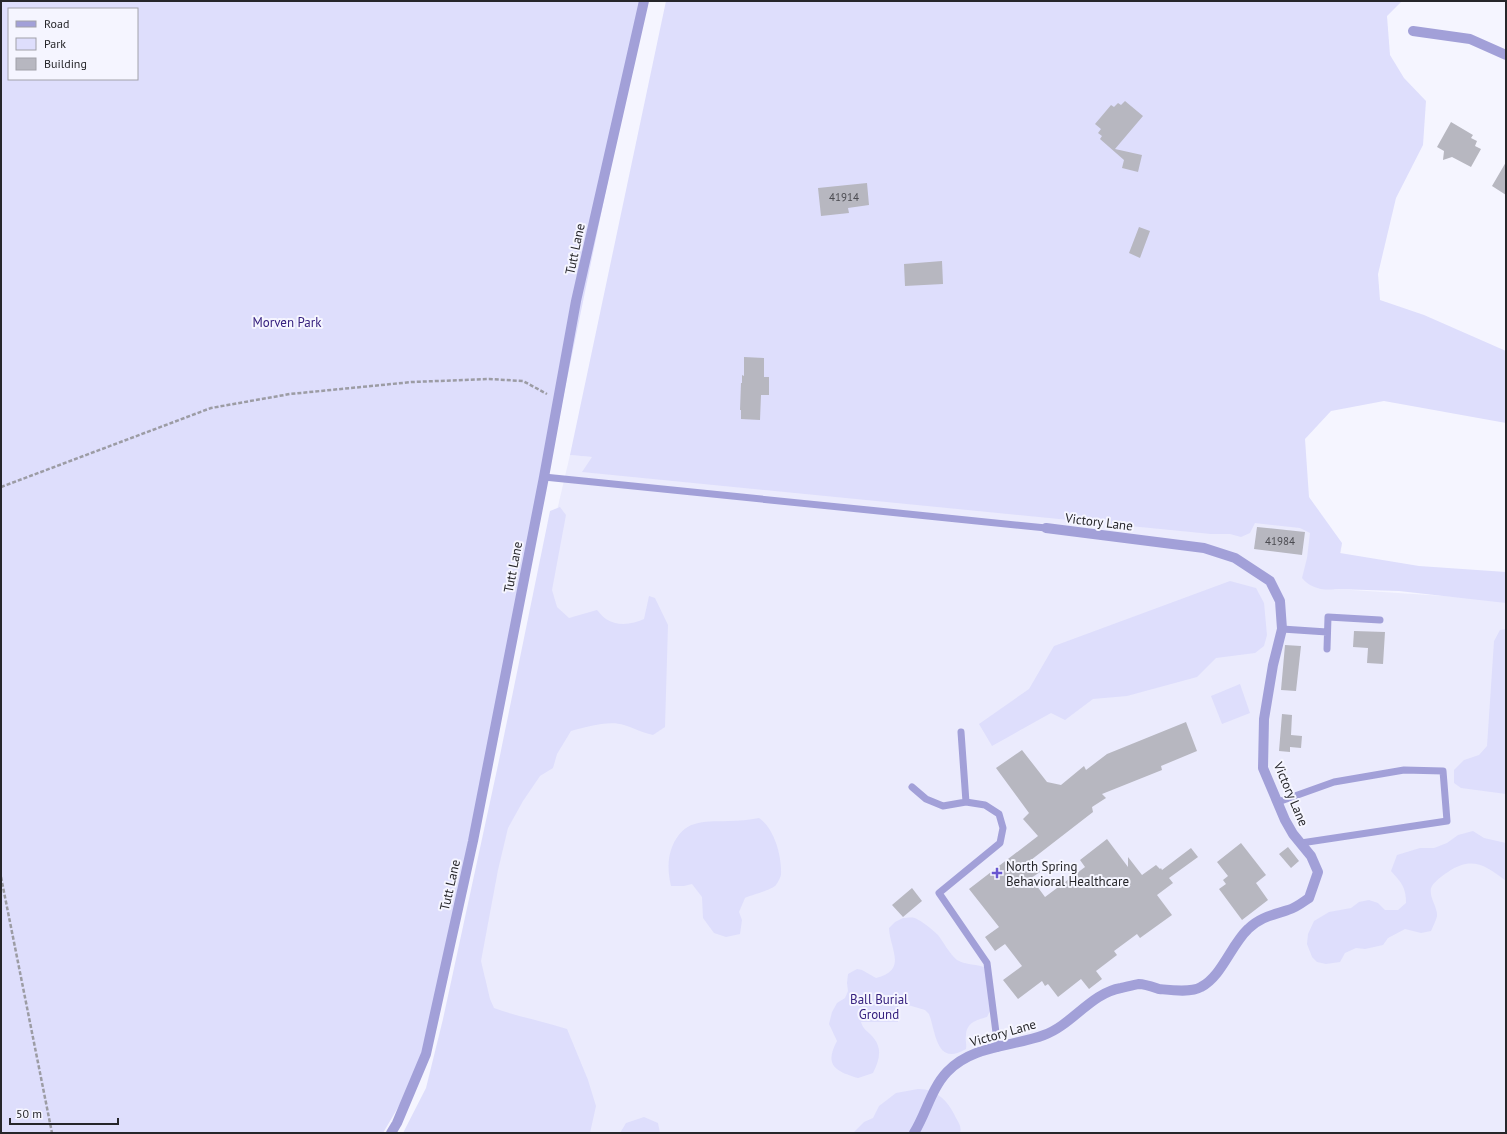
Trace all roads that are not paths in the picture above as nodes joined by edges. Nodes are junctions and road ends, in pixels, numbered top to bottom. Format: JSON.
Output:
{"nodes":[{"id":1,"x":644,"y":1,"type":"edge"},
{"id":2,"x":1413,"y":32,"type":"dead end"},
{"id":3,"x":1506,"y":55,"type":"edge"},
{"id":4,"x":544,"y":477,"type":"junction"},
{"id":5,"x":1046,"y":528,"type":"joint"},
{"id":6,"x":1380,"y":620,"type":"dead end"},
{"id":7,"x":1282,"y":629,"type":"junction"},
{"id":8,"x":1328,"y":632,"type":"junction"},
{"id":9,"x":1327,"y":649,"type":"dead end"},
{"id":10,"x":961,"y":732,"type":"dead end"},
{"id":11,"x":912,"y":787,"type":"dead end"},
{"id":12,"x":966,"y":802,"type":"junction"},
{"id":13,"x":1278,"y":802,"type":"junction"},
{"id":14,"x":1302,"y":843,"type":"junction"},
{"id":15,"x":998,"y":1048,"type":"junction"},
{"id":16,"x":391,"y":1133,"type":"edge"},
{"id":17,"x":914,"y":1133,"type":"edge"}],
"edges":[{"from":1,"to":4,"type":"street","name":"Tutt Lane"},
{"from":2,"to":3,"type":"street"},
{"from":4,"to":5,"type":"lane"},
{"from":4,"to":16,"type":"street","name":"Tutt Lane"},
{"from":5,"to":7,"type":"street","name":"Victory Lane"},
{"from":6,"to":8,"type":"lane"},
{"from":7,"to":8,"type":"lane"},
{"from":7,"to":13,"type":"street","name":"Victory Lane"},
{"from":8,"to":9,"type":"lane"},
{"from":10,"to":12,"type":"lane"},
{"from":11,"to":12,"type":"lane"},
{"from":12,"to":15,"type":"lane"},
{"from":13,"to":14,"type":"street","name":"Victory Lane"},
{"from":13,"to":14,"type":"lane"},
{"from":14,"to":15,"type":"street","name":"Victory Lane"},
{"from":15,"to":17,"type":"street","name":"Victory Lane"}]}
